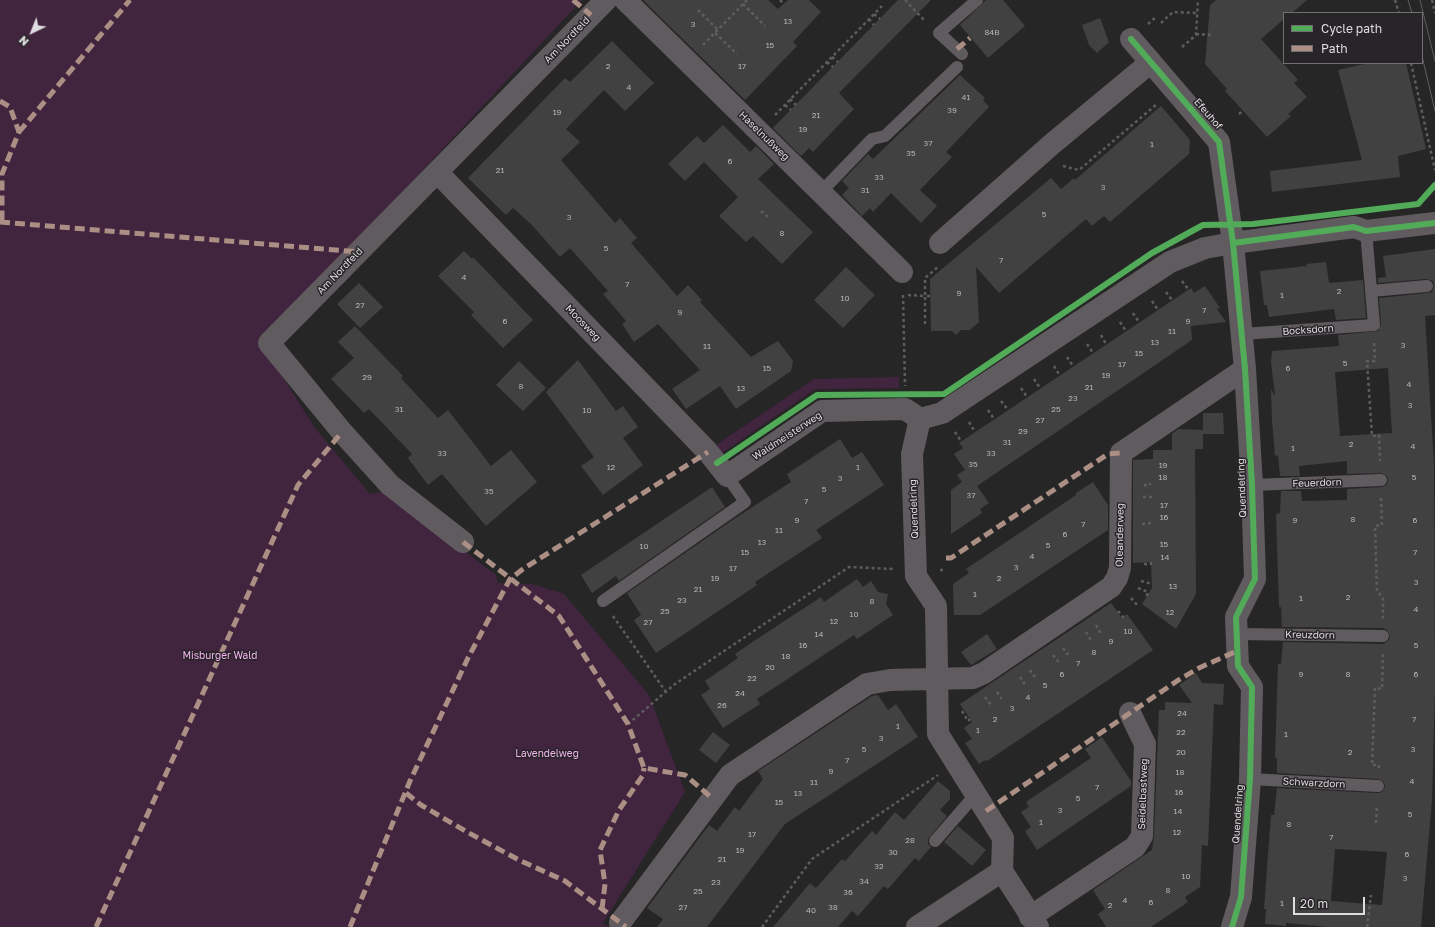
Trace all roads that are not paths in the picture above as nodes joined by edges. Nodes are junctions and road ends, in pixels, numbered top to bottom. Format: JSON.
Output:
{"nodes":[{"id":1,"x":606,"y":0,"type":"edge"},
{"id":2,"x":624,"y":0,"type":"edge"},
{"id":3,"x":977,"y":0,"type":"edge"},
{"id":4,"x":1131,"y":39,"type":"dead end"},
{"id":5,"x":962,"y":54,"type":"dead end"},
{"id":6,"x":1151,"y":62,"type":"junction"},
{"id":7,"x":957,"y":67,"type":"dead end"},
{"id":8,"x":437,"y":172,"type":"junction"},
{"id":9,"x":821,"y":192,"type":"junction"},
{"id":10,"x":1435,"y":223,"type":"edge"},
{"id":11,"x":1366,"y":231,"type":"junction"},
{"id":12,"x":940,"y":243,"type":"dead end"},
{"id":13,"x":1233,"y":243,"type":"junction"},
{"id":14,"x":902,"y":272,"type":"road end"},
{"id":15,"x":1427,"y":286,"type":"dead end"},
{"id":16,"x":1371,"y":290,"type":"junction"},
{"id":17,"x":1242,"y":334,"type":"junction"},
{"id":18,"x":1245,"y":369,"type":"junction"},
{"id":19,"x":912,"y":414,"type":"junction"},
{"id":20,"x":727,"y":476,"type":"junction"},
{"id":21,"x":1381,"y":480,"type":"road end"},
{"id":22,"x":1252,"y":485,"type":"junction"},
{"id":23,"x":462,"y":542,"type":"dead end"},
{"id":24,"x":603,"y":601,"type":"road end"},
{"id":25,"x":1237,"y":634,"type":"junction"},
{"id":26,"x":1383,"y":636,"type":"road end"},
{"id":27,"x":938,"y":679,"type":"junction"},
{"id":28,"x":1130,"y":713,"type":"dead end"},
{"id":29,"x":1250,"y":779,"type":"junction"},
{"id":30,"x":1378,"y":786,"type":"road end"},
{"id":31,"x":978,"y":797,"type":"junction"},
{"id":32,"x":935,"y":841,"type":"dead end"},
{"id":33,"x":1002,"y":871,"type":"junction"},
{"id":34,"x":1034,"y":922,"type":"edge"},
{"id":35,"x":620,"y":923,"type":"dead end"},
{"id":36,"x":917,"y":927,"type":"edge"},
{"id":37,"x":1232,"y":927,"type":"edge"}],
"edges":[{"from":1,"to":8,"type":"street","name":"Am Nordfeld"},
{"from":2,"to":9,"type":"street","name":"Haselnußweg"},
{"from":3,"to":5,"type":"lane"},
{"from":4,"to":6,"type":"street","name":"Efeuhof"},
{"from":6,"to":12,"type":"street"},
{"from":6,"to":13,"type":"street","name":"Efeuhof"},
{"from":7,"to":9,"type":"lane"},
{"from":8,"to":20,"type":"street","name":"Moosweg"},
{"from":8,"to":23,"type":"street","name":"Am Nordfeld"},
{"from":9,"to":14,"type":"street","name":"Haselnußweg"},
{"from":10,"to":11,"type":"street"},
{"from":11,"to":13,"type":"street"},
{"from":11,"to":16,"type":"lane"},
{"from":13,"to":17,"type":"street","name":"Quendelring"},
{"from":13,"to":19,"type":"street"},
{"from":15,"to":16,"type":"lane"},
{"from":16,"to":17,"type":"lane","name":"Bocksdorn"},
{"from":17,"to":18,"type":"street","name":"Quendelring"},
{"from":18,"to":22,"type":"street","name":"Quendelring"},
{"from":18,"to":27,"type":"street","name":"Oleanderweg"},
{"from":19,"to":20,"type":"street","name":"Waldmeisterweg"},
{"from":19,"to":27,"type":"street","name":"Quendelring"},
{"from":20,"to":24,"type":"lane"},
{"from":21,"to":22,"type":"lane","name":"Feuerdorn"},
{"from":22,"to":25,"type":"street","name":"Quendelring"},
{"from":25,"to":26,"type":"lane","name":"Kreuzdorn"},
{"from":25,"to":29,"type":"street","name":"Quendelring"},
{"from":27,"to":31,"type":"street","name":"Quendelring"},
{"from":27,"to":35,"type":"street"},
{"from":28,"to":34,"type":"street","name":"Seidelbastweg"},
{"from":29,"to":30,"type":"lane","name":"Schwarzdorn"},
{"from":29,"to":37,"type":"street","name":"Quendelring"},
{"from":31,"to":32,"type":"lane"},
{"from":31,"to":33,"type":"street","name":"Quendelring"},
{"from":33,"to":34,"type":"street"},
{"from":33,"to":36,"type":"street"}]}
